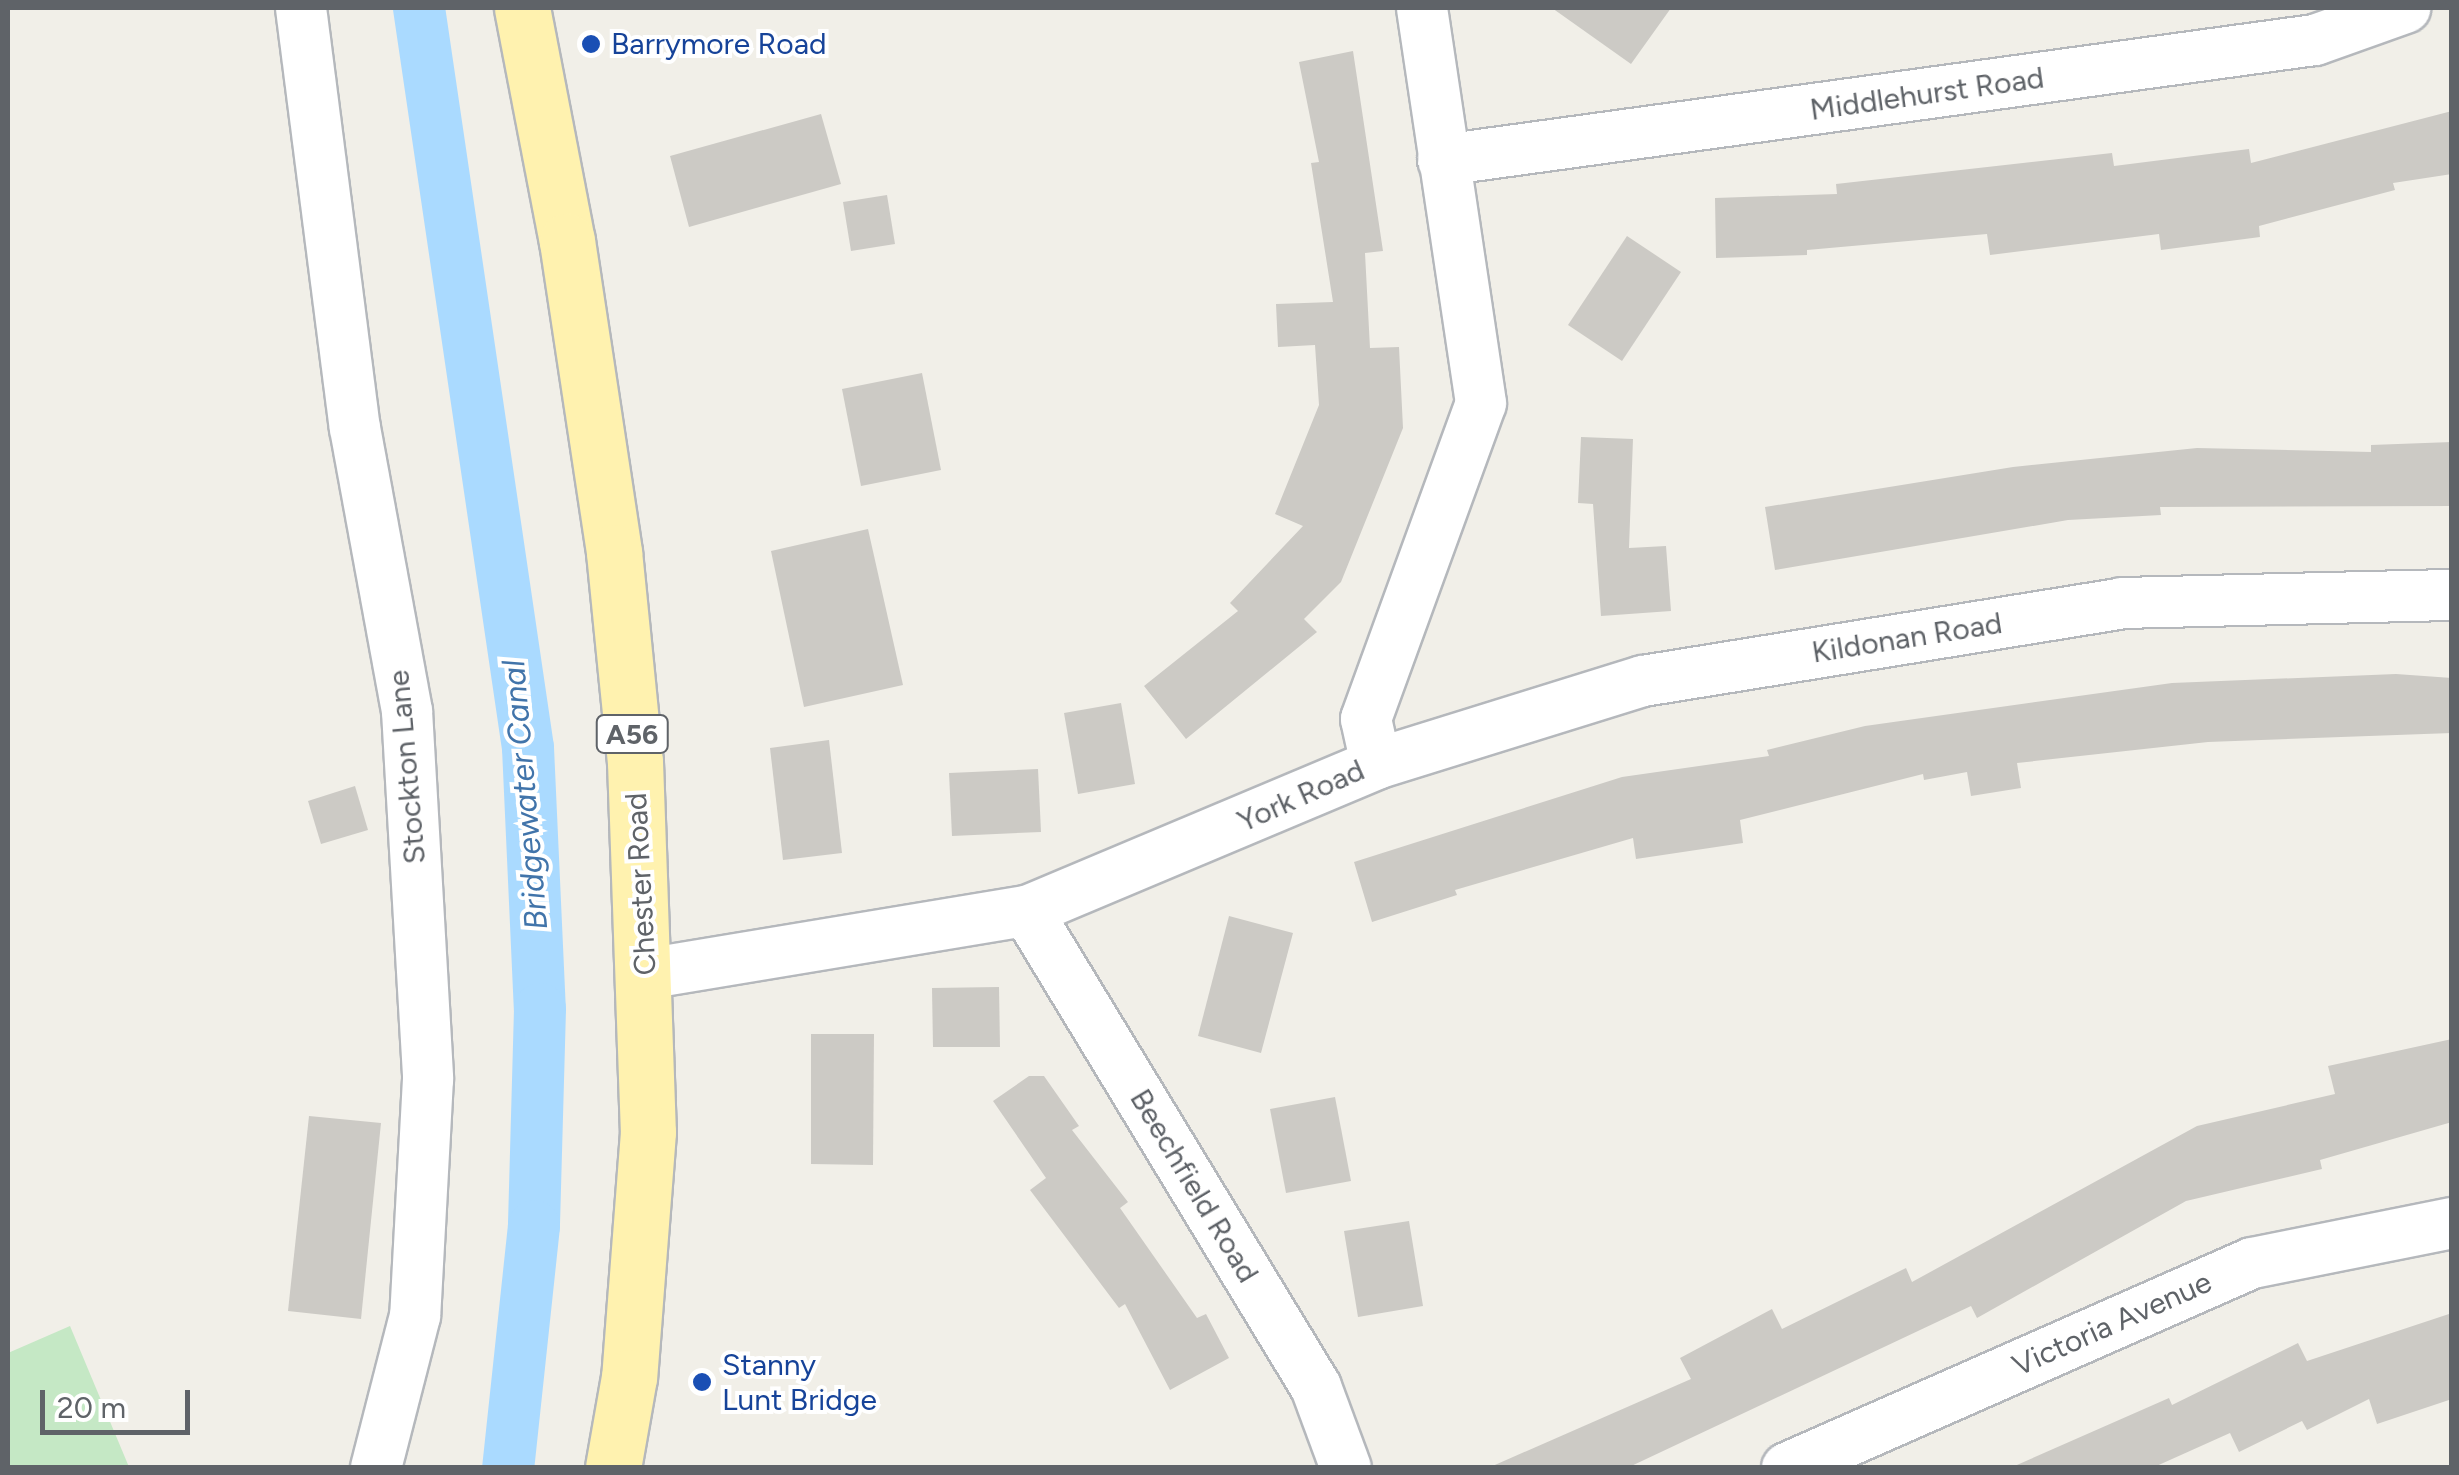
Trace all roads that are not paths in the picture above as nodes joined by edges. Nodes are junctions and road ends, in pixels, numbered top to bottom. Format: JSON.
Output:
{"nodes":[{"id":1,"x":302,"y":8,"type":"edge"},
{"id":2,"x":522,"y":8,"type":"edge"},
{"id":3,"x":1422,"y":8,"type":"edge"},
{"id":4,"x":2406,"y":8,"type":"edge"},
{"id":5,"x":1443,"y":160,"type":"junction"},
{"id":6,"x":2452,"y":595,"type":"edge"},
{"id":7,"x":1376,"y":764,"type":"junction"},
{"id":8,"x":1027,"y":910,"type":"junction"},
{"id":9,"x":645,"y":974,"type":"junction"},
{"id":10,"x":2452,"y":1223,"type":"edge"},
{"id":11,"x":376,"y":1468,"type":"edge"},
{"id":12,"x":614,"y":1468,"type":"edge"},
{"id":13,"x":1346,"y":1468,"type":"edge"},
{"id":14,"x":1786,"y":1468,"type":"edge"}],
"edges":[{"from":1,"to":11,"type":"street","name":"Stockton Lane"},
{"from":2,"to":9,"type":"main road","name":"Chester Road","number":"A56"},
{"from":3,"to":5,"type":"street","name":"York Road"},
{"from":4,"to":5,"type":"street","name":"Middlehurst Road"},
{"from":5,"to":7,"type":"street","name":"York Road"},
{"from":6,"to":7,"type":"street","name":"Kildonan Road"},
{"from":7,"to":8,"type":"street","name":"York Road"},
{"from":8,"to":9,"type":"street","name":"York Road"},
{"from":8,"to":13,"type":"street","name":"Beechfield Road"},
{"from":9,"to":12,"type":"main road","name":"Chester Road","number":"A56"},
{"from":10,"to":14,"type":"street","name":"Victoria Avenue"}]}
